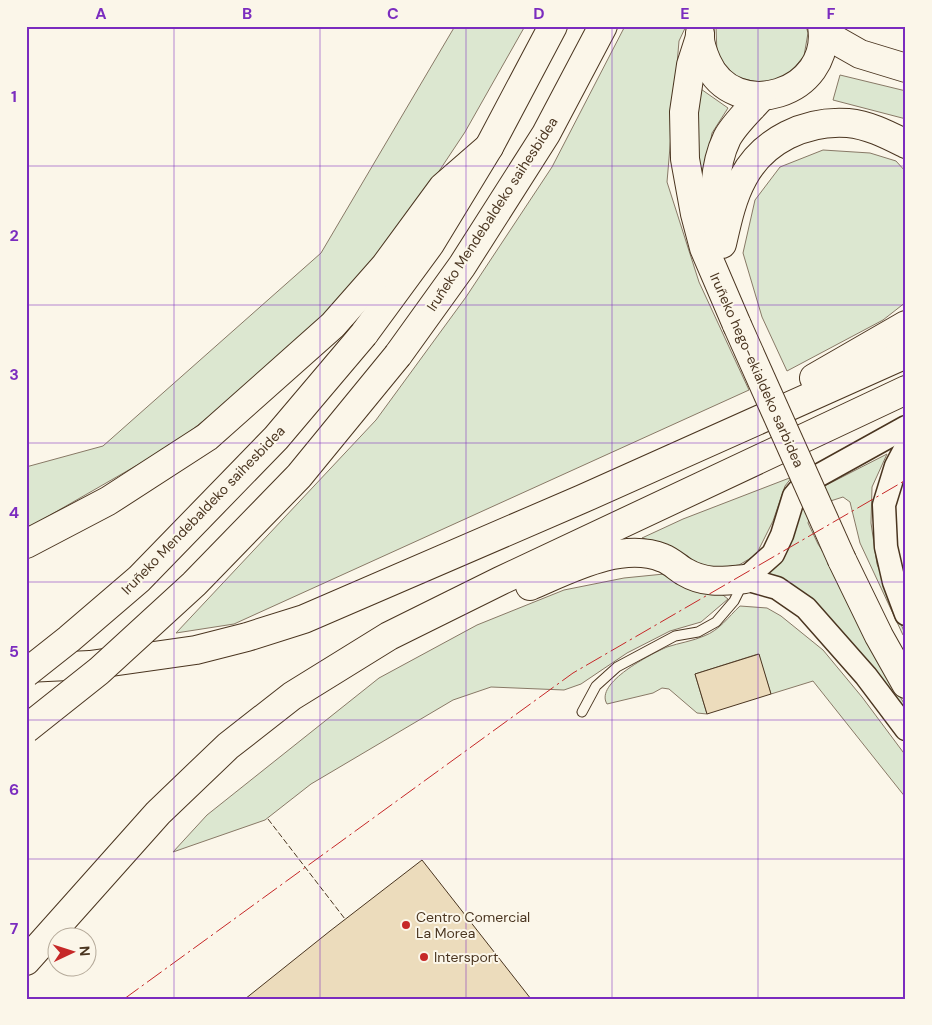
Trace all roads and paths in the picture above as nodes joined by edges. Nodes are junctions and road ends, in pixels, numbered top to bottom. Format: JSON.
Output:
{"nodes":[{"id":1,"x":553,"y":26,"type":"edge"},
{"id":2,"x":603,"y":26,"type":"edge"},
{"id":3,"x":822,"y":30,"type":"edge"},
{"id":4,"x":700,"y":31,"type":"edge"},
{"id":5,"x":906,"y":68,"type":"edge"},
{"id":6,"x":762,"y":96,"type":"junction"},
{"id":7,"x":906,"y":144,"type":"edge"},
{"id":8,"x":489,"y":147,"type":"junction"},
{"id":9,"x":722,"y":244,"type":"junction"},
{"id":10,"x":742,"y":324,"type":"junction"},
{"id":11,"x":906,"y":325,"type":"edge"},
{"id":12,"x":906,"y":354,"type":"edge"},
{"id":13,"x":906,"y":390,"type":"edge"},
{"id":14,"x":906,"y":427,"type":"edge"},
{"id":15,"x":906,"y":447,"type":"edge"},
{"id":16,"x":582,"y":500,"type":"junction"},
{"id":17,"x":26,"y":544,"type":"edge"},
{"id":18,"x":847,"y":557,"type":"junction"},
{"id":19,"x":745,"y":579,"type":"junction"},
{"id":20,"x":905,"y":611,"type":"edge"},
{"id":21,"x":906,"y":659,"type":"edge"},
{"id":22,"x":26,"y":668,"type":"edge"},
{"id":23,"x":332,"y":670,"type":"junction"},
{"id":24,"x":26,"y":673,"type":"edge"},
{"id":25,"x":906,"y":684,"type":"edge"},
{"id":26,"x":582,"y":712,"type":"dead end"},
{"id":27,"x":26,"y":729,"type":"edge"},
{"id":28,"x":906,"y":729,"type":"edge"},
{"id":29,"x":26,"y":961,"type":"edge"}],
"edges":[{"from":1,"to":8,"type":"highway","name":"Iruñeko Mendebaldeko saihesbidea"},
{"from":2,"to":27,"type":"highway","name":"Iruñeko Mendebaldeko saihesbidea","bridge":true},
{"from":3,"to":5,"type":"highway"},
{"from":3,"to":6,"type":"highway"},
{"from":4,"to":6,"type":"highway"},
{"from":4,"to":10,"type":"highway","name":"Iruñeko hego-ekialdeko sarbidea"},
{"from":6,"to":9,"type":"highway","name":"Iruñeko hego-ekialdeko sarbidea"},
{"from":7,"to":9,"type":"highway"},
{"from":8,"to":17,"type":"highway"},
{"from":8,"to":24,"type":"highway","name":"Iruñeko Mendebaldeko saihesbidea","bridge":true},
{"from":9,"to":10,"type":"highway","name":"Iruñeko hego-ekialdeko sarbidea"},
{"from":10,"to":18,"type":"highway","name":"Iruñeko hego-ekialdeko sarbidea","bridge":true},
{"from":11,"to":16,"type":"highway"},
{"from":12,"to":16,"type":"highway"},
{"from":13,"to":23,"type":"highway"},
{"from":14,"to":19,"type":"street"},
{"from":15,"to":20,"type":"street"},
{"from":16,"to":22,"type":"highway"},
{"from":18,"to":21,"type":"highway","name":"Iruñeko hego-ekialdeko sarbidea"},
{"from":18,"to":25,"type":"highway","name":"Iruñeko hego-ekialdeko sarbidea"},
{"from":19,"to":23,"type":"highway"},
{"from":19,"to":26,"type":"lane"},
{"from":19,"to":28,"type":"street"},
{"from":23,"to":29,"type":"highway"}]}
